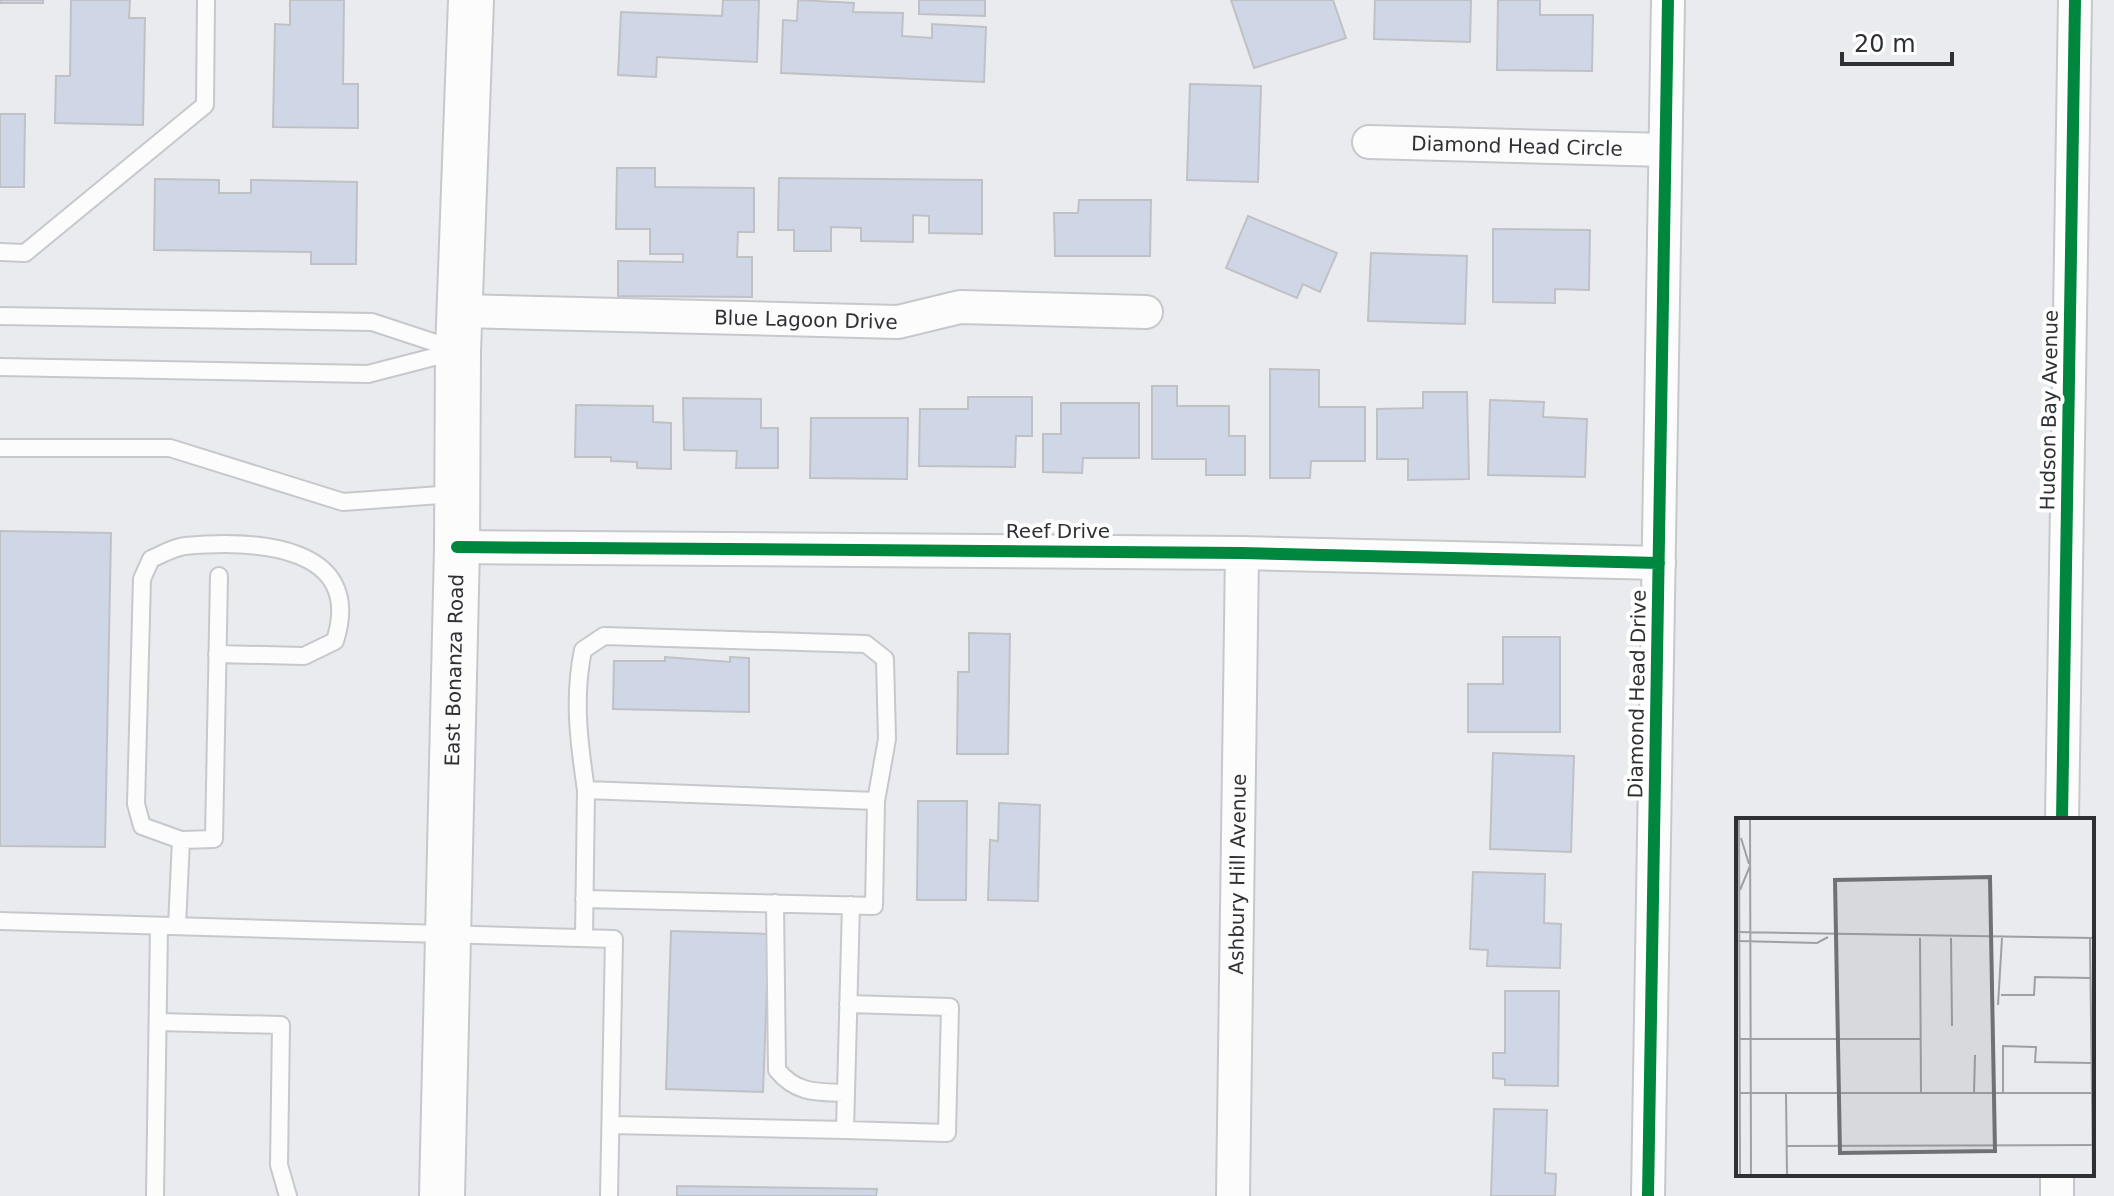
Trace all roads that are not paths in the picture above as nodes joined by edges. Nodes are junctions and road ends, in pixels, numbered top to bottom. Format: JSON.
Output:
{"nodes":[{"id":1,"x":206,"y":0,"type":"edge"},
{"id":2,"x":471,"y":0,"type":"edge"},
{"id":3,"x":1668,"y":0,"type":"edge"},
{"id":4,"x":2075,"y":0,"type":"edge"},
{"id":5,"x":1369,"y":142,"type":"dead end"},
{"id":6,"x":1665,"y":150,"type":"junction"},
{"id":7,"x":0,"y":252,"type":"edge"},
{"id":8,"x":1146,"y":312,"type":"dead end"},
{"id":9,"x":0,"y":316,"type":"edge"},
{"id":10,"x":460,"y":331,"type":"junction"},
{"id":11,"x":0,"y":367,"type":"edge"},
{"id":12,"x":0,"y":448,"type":"edge"},
{"id":13,"x":458,"y":494,"type":"junction"},
{"id":14,"x":457,"y":547,"type":"junction"},
{"id":15,"x":1242,"y":553,"type":"junction"},
{"id":16,"x":1659,"y":563,"type":"junction"},
{"id":17,"x":219,"y":576,"type":"dead end"},
{"id":18,"x":217,"y":654,"type":"junction"},
{"id":19,"x":586,"y":790,"type":"junction"},
{"id":20,"x":876,"y":801,"type":"junction"},
{"id":21,"x":2062,"y":818,"type":"edge"},
{"id":22,"x":181,"y":840,"type":"junction"},
{"id":23,"x":584,"y":899,"type":"junction"},
{"id":24,"x":775,"y":903,"type":"junction"},
{"id":25,"x":851,"y":905,"type":"junction"},
{"id":26,"x":0,"y":921,"type":"edge"},
{"id":27,"x":159,"y":926,"type":"junction"},
{"id":28,"x":177,"y":926,"type":"junction"},
{"id":29,"x":448,"y":932,"type":"junction"},
{"id":30,"x":584,"y":937,"type":"junction"},
{"id":31,"x":848,"y":1004,"type":"junction"},
{"id":32,"x":158,"y":1022,"type":"junction"},
{"id":33,"x":846,"y":1093,"type":"junction"},
{"id":34,"x":611,"y":1125,"type":"junction"},
{"id":35,"x":845,"y":1130,"type":"junction"},
{"id":36,"x":155,"y":1196,"type":"edge"},
{"id":37,"x":288,"y":1196,"type":"edge"},
{"id":38,"x":442,"y":1196,"type":"edge"},
{"id":39,"x":609,"y":1196,"type":"edge"},
{"id":40,"x":1233,"y":1196,"type":"edge"},
{"id":41,"x":1648,"y":1196,"type":"edge"}],
"edges":[{"from":1,"to":7,"type":"lane"},
{"from":2,"to":10,"type":"main road","name":"East Bonanza Road"},
{"from":3,"to":6,"type":"street","name":"Diamond Head Drive"},
{"from":4,"to":21,"type":"street","name":"Hudson Bay Avenue"},
{"from":5,"to":6,"type":"street","name":"Diamond Head Circle"},
{"from":6,"to":16,"type":"street","name":"Diamond Head Drive"},
{"from":8,"to":10,"type":"street","name":"Blue Lagoon Drive"},
{"from":9,"to":10,"type":"lane"},
{"from":10,"to":11,"type":"lane"},
{"from":10,"to":13,"type":"main road","name":"East Bonanza Road"},
{"from":12,"to":13,"type":"lane"},
{"from":13,"to":14,"type":"main road","name":"East Bonanza Road"},
{"from":14,"to":15,"type":"street","name":"Reef Drive"},
{"from":14,"to":29,"type":"main road","name":"East Bonanza Road"},
{"from":15,"to":16,"type":"street","name":"Reef Drive"},
{"from":15,"to":40,"type":"street","name":"Ashbury Hill Avenue"},
{"from":16,"to":41,"type":"street","name":"Diamond Head Drive"},
{"from":17,"to":18,"type":"lane"},
{"from":18,"to":22,"type":"lane"},
{"from":18,"to":22,"type":"lane"},
{"from":19,"to":20,"type":"lane"},
{"from":19,"to":20,"type":"lane"},
{"from":19,"to":23,"type":"lane"},
{"from":20,"to":25,"type":"lane"},
{"from":22,"to":28,"type":"lane"},
{"from":23,"to":24,"type":"lane"},
{"from":23,"to":30,"type":"lane"},
{"from":24,"to":25,"type":"lane"},
{"from":24,"to":33,"type":"lane"},
{"from":25,"to":31,"type":"lane"},
{"from":26,"to":27,"type":"lane"},
{"from":27,"to":28,"type":"lane"},
{"from":27,"to":32,"type":"lane"},
{"from":28,"to":29,"type":"lane"},
{"from":29,"to":30,"type":"lane"},
{"from":29,"to":38,"type":"main road","name":"East Bonanza Road"},
{"from":30,"to":34,"type":"lane"},
{"from":31,"to":33,"type":"lane"},
{"from":31,"to":35,"type":"lane"},
{"from":32,"to":36,"type":"lane"},
{"from":32,"to":37,"type":"lane"},
{"from":33,"to":35,"type":"lane"},
{"from":34,"to":35,"type":"lane"},
{"from":34,"to":39,"type":"lane"}]}
